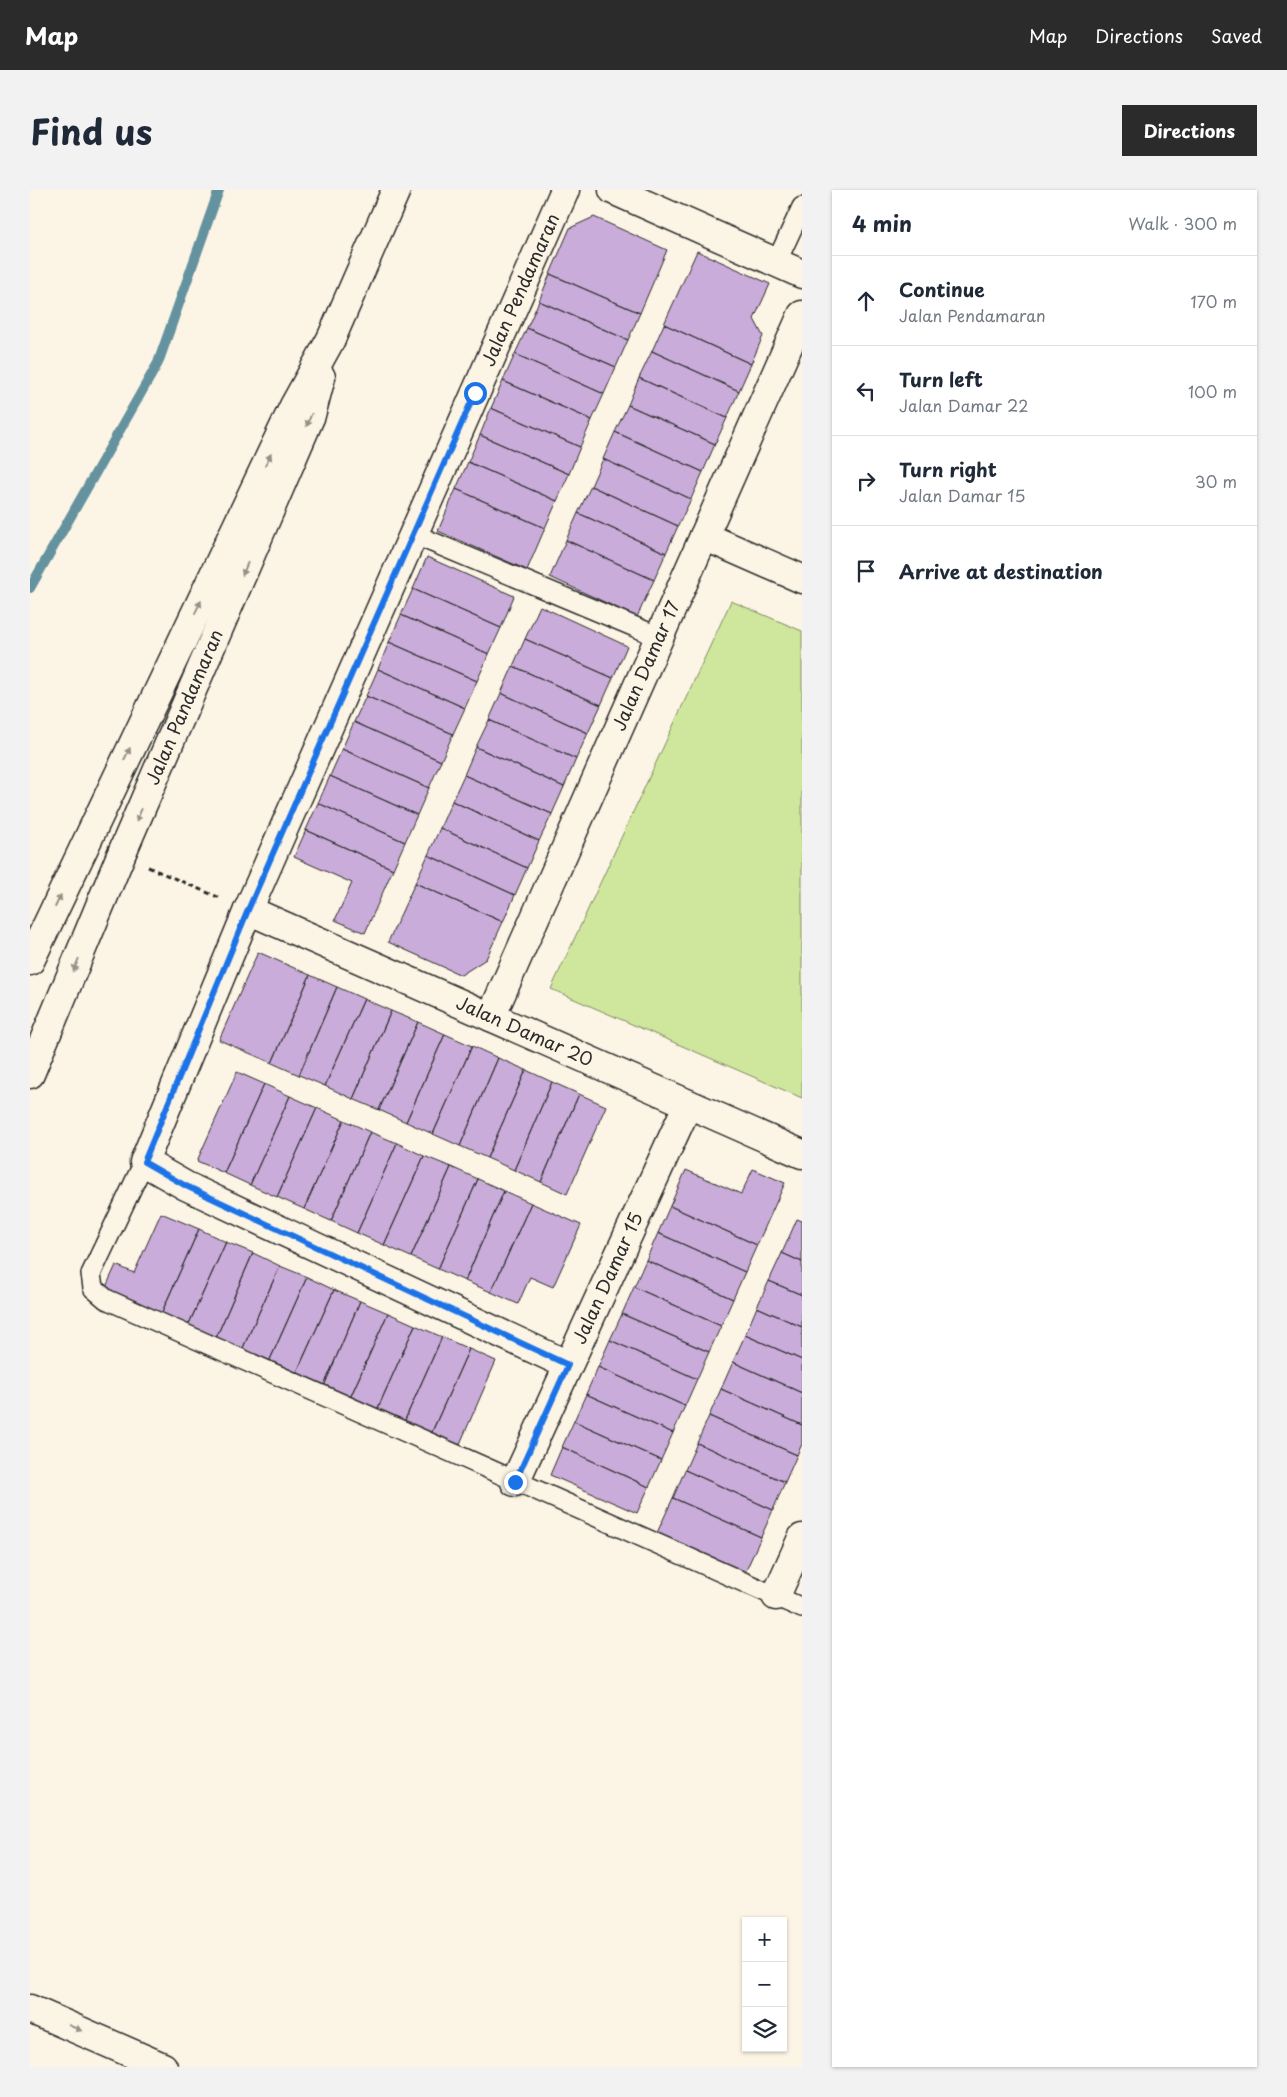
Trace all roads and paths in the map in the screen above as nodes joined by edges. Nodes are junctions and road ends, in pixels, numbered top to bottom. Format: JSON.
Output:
{"nodes":[{"id":1,"x":396,"y":190,"type":"edge"},
{"id":2,"x":565,"y":190,"type":"edge"},
{"id":3,"x":613,"y":190,"type":"edge"},
{"id":4,"x":645,"y":196,"type":"edge"},
{"id":5,"x":802,"y":207,"type":"edge"},
{"id":6,"x":776,"y":263,"type":"junction"},
{"id":7,"x":802,"y":274,"type":"edge"},
{"id":8,"x":802,"y":315,"type":"edge"},
{"id":9,"x":331,"y":339,"type":"junction"},
{"id":10,"x":413,"y":534,"type":"junction"},
{"id":11,"x":704,"y":536,"type":"junction"},
{"id":12,"x":802,"y":579,"type":"edge"},
{"id":13,"x":659,"y":637,"type":"junction"},
{"id":14,"x":121,"y":855,"type":"junction"},
{"id":15,"x":248,"y":910,"type":"junction"},
{"id":16,"x":30,"y":961,"type":"edge"},
{"id":17,"x":491,"y":1018,"type":"junction"},
{"id":18,"x":30,"y":1074,"type":"edge"},
{"id":19,"x":688,"y":1104,"type":"junction"},
{"id":20,"x":802,"y":1154,"type":"edge"},
{"id":21,"x":144,"y":1162,"type":"junction"},
{"id":22,"x":568,"y":1365,"type":"junction"},
{"id":23,"x":515,"y":1482,"type":"junction"},
{"id":24,"x":802,"y":1538,"type":"edge"},
{"id":25,"x":776,"y":1596,"type":"junction"},
{"id":26,"x":802,"y":1608,"type":"edge"},
{"id":27,"x":30,"y":2009,"type":"edge"},
{"id":28,"x":163,"y":2067,"type":"edge"}],
"edges":[{"from":1,"to":9,"type":"street","name":"Jalan Pandamaran"},
{"from":2,"to":10,"type":"street","name":"Jalan Pendamaran"},
{"from":3,"to":4,"type":"street"},
{"from":4,"to":6,"type":"street"},
{"from":5,"to":6,"type":"lane"},
{"from":6,"to":7,"type":"street"},
{"from":8,"to":11,"type":"street","name":"Jalan Damar 17"},
{"from":9,"to":14,"type":"street","name":"Jalan Pandamaran","one_way":true},
{"from":16,"to":9,"type":"street","name":"Jalan Pandamaran","one_way":true},
{"from":10,"to":13,"type":"lane"},
{"from":10,"to":15,"type":"street","name":"Jalan Pendamaran"},
{"from":11,"to":12,"type":"street"},
{"from":11,"to":13,"type":"street","name":"Jalan Damar 17"},
{"from":13,"to":17,"type":"street","name":"Jalan Damar 17"},
{"from":14,"to":15,"type":"path"},
{"from":14,"to":18,"type":"street","name":"Jalan Pandamaran","one_way":true},
{"from":15,"to":17,"type":"street","name":"Jalan Damar 20"},
{"from":15,"to":21,"type":"street","name":"Jalan Pendamaran"},
{"from":17,"to":19,"type":"street","name":"Jalan Damar 20"},
{"from":19,"to":20,"type":"street","name":"Jalan Damar 20"},
{"from":19,"to":22,"type":"street","name":"Jalan Damar 15"},
{"from":21,"to":22,"type":"street"},
{"from":21,"to":23,"type":"lane"},
{"from":22,"to":23,"type":"street","name":"Jalan Damar 15"},
{"from":23,"to":25,"type":"lane"},
{"from":24,"to":25,"type":"street"},
{"from":25,"to":26,"type":"lane"},
{"from":27,"to":28,"type":"street","one_way":true}]}
